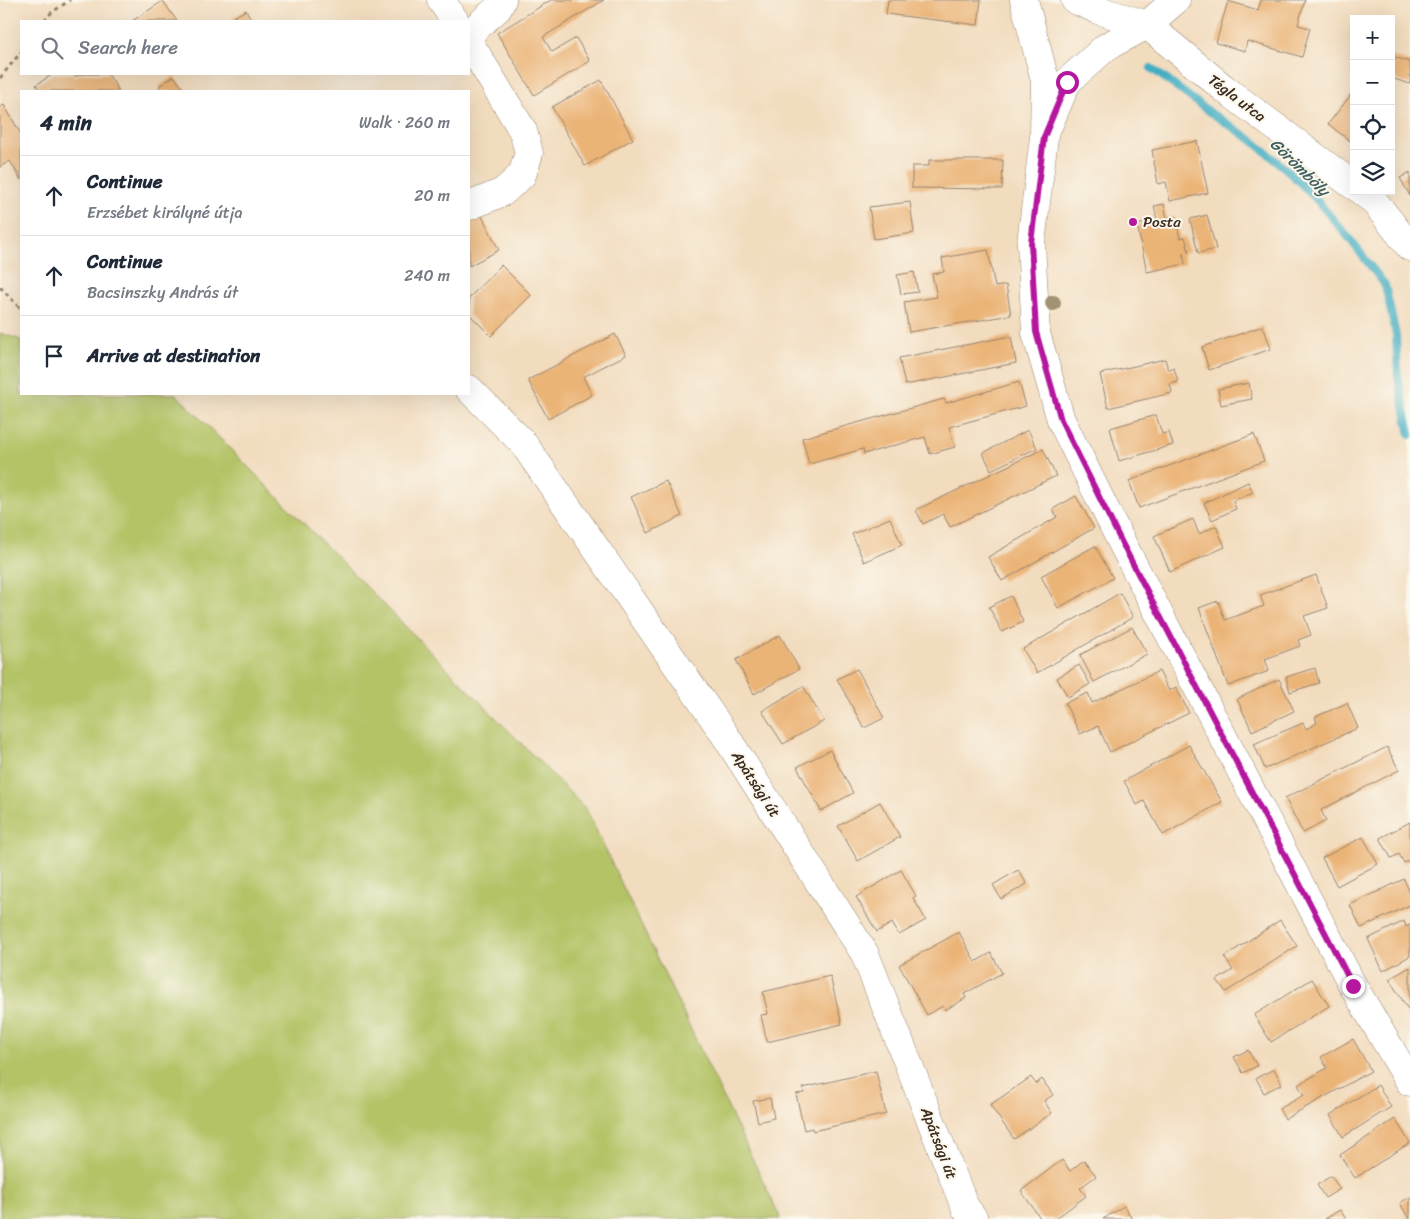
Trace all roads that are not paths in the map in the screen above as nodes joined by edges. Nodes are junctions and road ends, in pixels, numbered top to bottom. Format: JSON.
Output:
{"nodes":[{"id":1,"x":441,"y":0,"type":"edge"},
{"id":2,"x":502,"y":0,"type":"edge"},
{"id":3,"x":1024,"y":0,"type":"edge"},
{"id":4,"x":1075,"y":0,"type":"edge"},
{"id":5,"x":1176,"y":0,"type":"edge"},
{"id":6,"x":454,"y":20,"type":"edge"},
{"id":7,"x":1147,"y":24,"type":"junction"},
{"id":8,"x":470,"y":33,"type":"edge"},
{"id":9,"x":470,"y":44,"type":"edge"},
{"id":10,"x":1044,"y":137,"type":"junction"},
{"id":11,"x":1350,"y":183,"type":"edge"},
{"id":12,"x":1366,"y":195,"type":"edge"},
{"id":13,"x":470,"y":206,"type":"edge"},
{"id":14,"x":1410,"y":248,"type":"edge"},
{"id":15,"x":470,"y":390,"type":"edge"},
{"id":16,"x":1410,"y":1082,"type":"edge"},
{"id":17,"x":974,"y":1219,"type":"edge"}],
"edges":[{"from":1,"to":6,"type":"street"},
{"from":2,"to":8,"type":"street"},
{"from":3,"to":10,"type":"street"},
{"from":4,"to":7,"type":"street"},
{"from":5,"to":7,"type":"street"},
{"from":7,"to":10,"type":"street"},
{"from":7,"to":11,"type":"street","name":"Tégla utca"},
{"from":9,"to":13,"type":"street"},
{"from":10,"to":16,"type":"street"},
{"from":12,"to":14,"type":"street"},
{"from":15,"to":17,"type":"street","name":"Apátsági út"}]}
